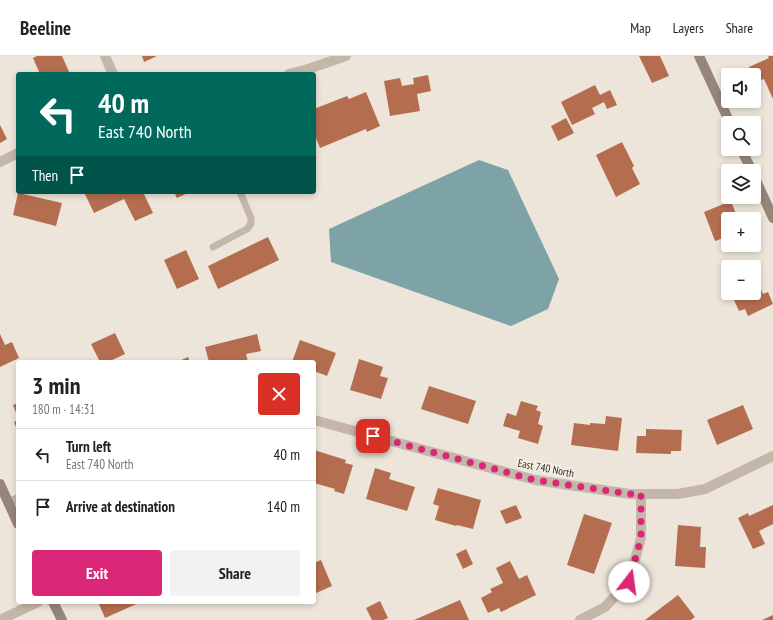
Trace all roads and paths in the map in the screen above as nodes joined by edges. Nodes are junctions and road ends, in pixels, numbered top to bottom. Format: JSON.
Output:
{"nodes":[{"id":1,"x":105,"y":56,"type":"edge"},
{"id":2,"x":346,"y":56,"type":"edge"},
{"id":3,"x":699,"y":56,"type":"edge"},
{"id":4,"x":112,"y":72,"type":"edge"},
{"id":5,"x":297,"y":72,"type":"edge"},
{"id":6,"x":727,"y":116,"type":"edge"},
{"id":7,"x":16,"y":155,"type":"edge"},
{"id":8,"x":0,"y":162,"type":"edge"},
{"id":9,"x":761,"y":191,"type":"edge"},
{"id":10,"x":241,"y":194,"type":"edge"},
{"id":11,"x":773,"y":218,"type":"edge"},
{"id":12,"x":213,"y":247,"type":"dead end"},
{"id":13,"x":316,"y":421,"type":"edge"},
{"id":14,"x":773,"y":456,"type":"edge"},
{"id":15,"x":0,"y":484,"type":"edge"},
{"id":16,"x":641,"y":494,"type":"junction"},
{"id":17,"x":14,"y":501,"type":"edge"},
{"id":18,"x":16,"y":512,"type":"edge"},
{"id":19,"x":34,"y":604,"type":"edge"},
{"id":20,"x":54,"y":604,"type":"edge"},
{"id":21,"x":0,"y":620,"type":"edge"},
{"id":22,"x":62,"y":620,"type":"edge"},
{"id":23,"x":580,"y":620,"type":"edge"}],
"edges":[{"from":1,"to":4,"type":"street"},
{"from":2,"to":5,"type":"street"},
{"from":3,"to":6,"type":"street"},
{"from":7,"to":8,"type":"street"},
{"from":9,"to":11,"type":"street"},
{"from":10,"to":12,"type":"lane"},
{"from":13,"to":16,"type":"street","name":"East 740 North"},
{"from":14,"to":16,"type":"street","name":"East 740 North"},
{"from":15,"to":17,"type":"street"},
{"from":16,"to":23,"type":"street"},
{"from":17,"to":18,"type":"street"},
{"from":19,"to":21,"type":"street"},
{"from":20,"to":22,"type":"street"}]}
